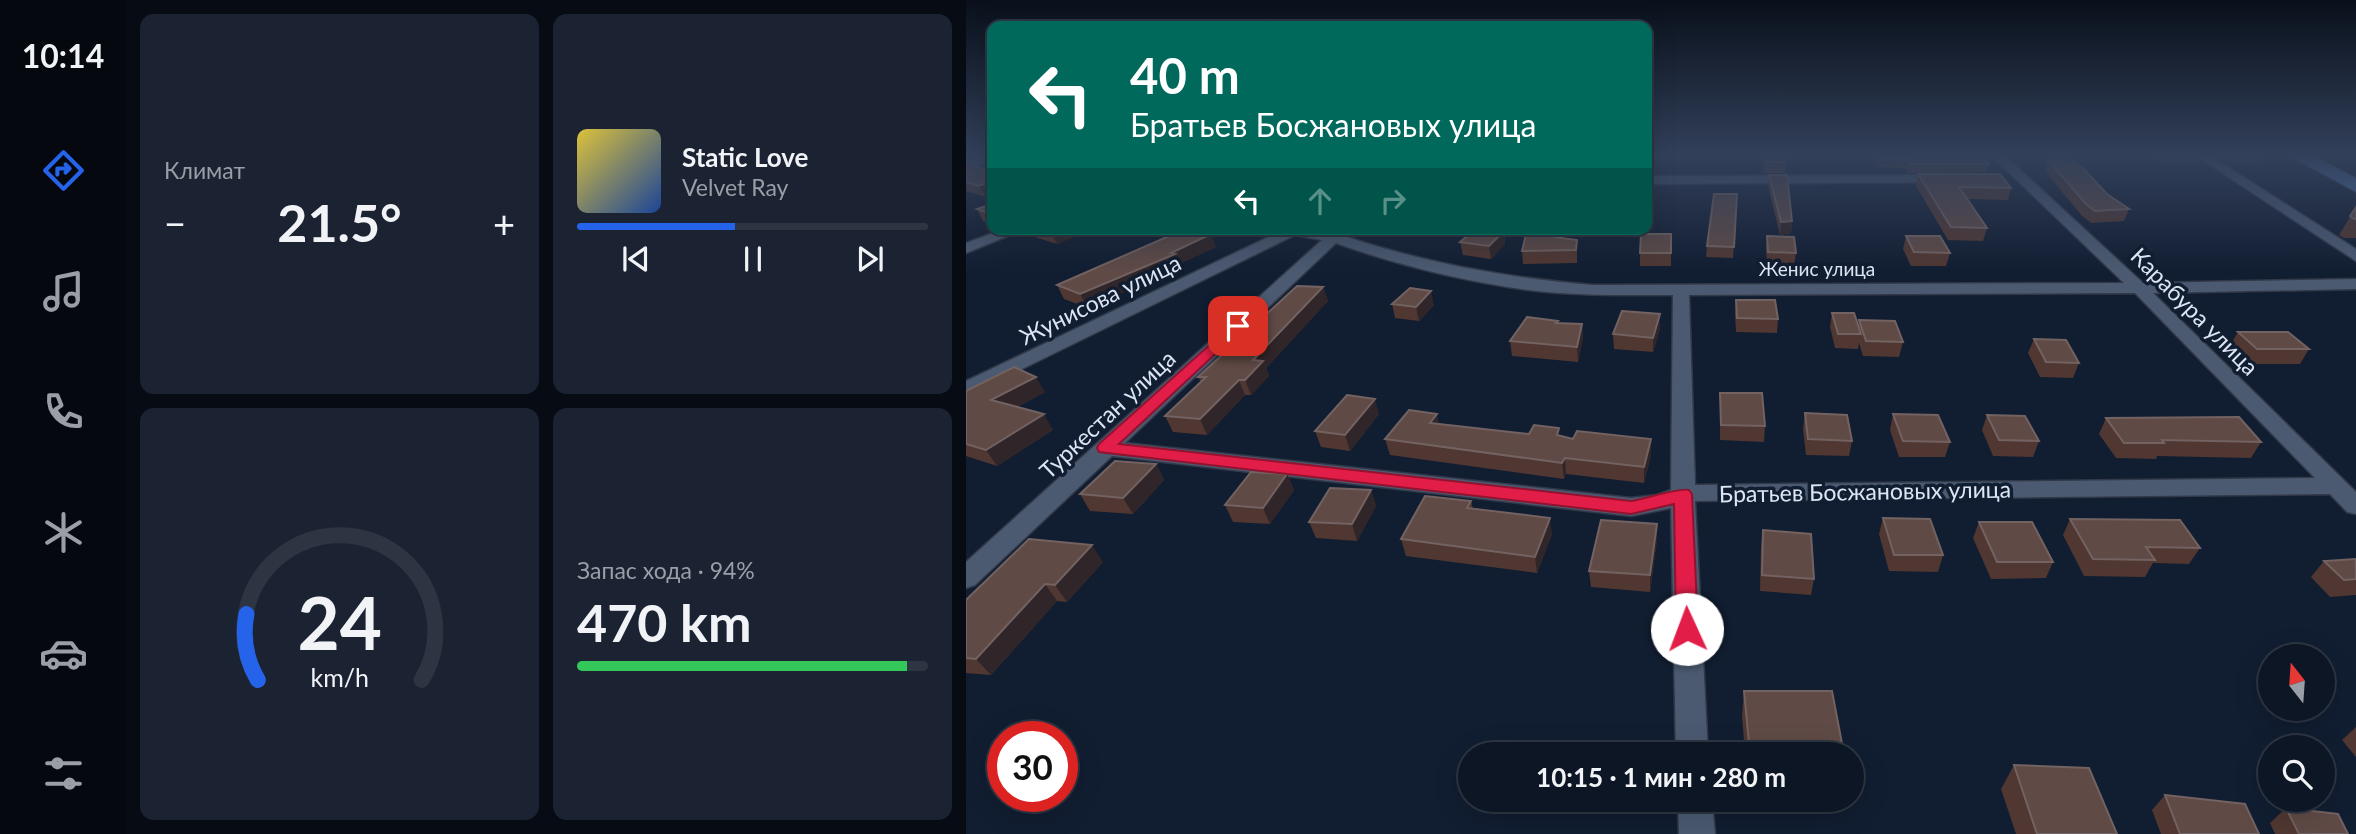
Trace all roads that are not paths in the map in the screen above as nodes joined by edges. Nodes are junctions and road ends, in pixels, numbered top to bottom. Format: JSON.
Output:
{"nodes":[{"id":1,"x":2032,"y":194,"type":"edge"},
{"id":2,"x":2261,"y":194,"type":"edge"},
{"id":3,"x":1002,"y":235,"type":"edge"},
{"id":4,"x":1278,"y":235,"type":"edge"},
{"id":5,"x":1336,"y":235,"type":"edge"},
{"id":6,"x":1342,"y":235,"type":"edge"},
{"id":7,"x":966,"y":248,"type":"edge"},
{"id":8,"x":2356,"y":256,"type":"edge"},
{"id":9,"x":2356,"y":284,"type":"edge"},
{"id":10,"x":2139,"y":288,"type":"junction"},
{"id":11,"x":1681,"y":289,"type":"junction"},
{"id":12,"x":966,"y":389,"type":"edge"},
{"id":13,"x":1105,"y":448,"type":"junction"},
{"id":14,"x":2336,"y":486,"type":"junction"},
{"id":15,"x":1683,"y":494,"type":"junction"},
{"id":16,"x":2356,"y":506,"type":"edge"},
{"id":17,"x":966,"y":578,"type":"edge"},
{"id":18,"x":1692,"y":742,"type":"edge"},
{"id":19,"x":1696,"y":812,"type":"edge"},
{"id":20,"x":1697,"y":834,"type":"edge"}],
"edges":[{"from":1,"to":10,"type":"street","name":"Карабура улица"},
{"from":2,"to":8,"type":"street"},
{"from":3,"to":7,"type":"street"},
{"from":4,"to":12,"type":"street","name":"Жунисова улица"},
{"from":5,"to":13,"type":"street","name":"Туркестан улица"},
{"from":6,"to":11,"type":"street","name":"Женис улица"},
{"from":9,"to":10,"type":"street","name":"Женис улица"},
{"from":10,"to":11,"type":"street","name":"Женис улица"},
{"from":10,"to":14,"type":"street","name":"Карабура улица"},
{"from":11,"to":15,"type":"street"},
{"from":13,"to":15,"type":"street","name":"Братьев Босжановых улица"},
{"from":13,"to":17,"type":"street","name":"Туркестан улица"},
{"from":14,"to":15,"type":"street","name":"Братьев Босжановых улица"},
{"from":14,"to":16,"type":"street","name":"Карабура улица"},
{"from":15,"to":18,"type":"street"},
{"from":19,"to":20,"type":"street"}]}
